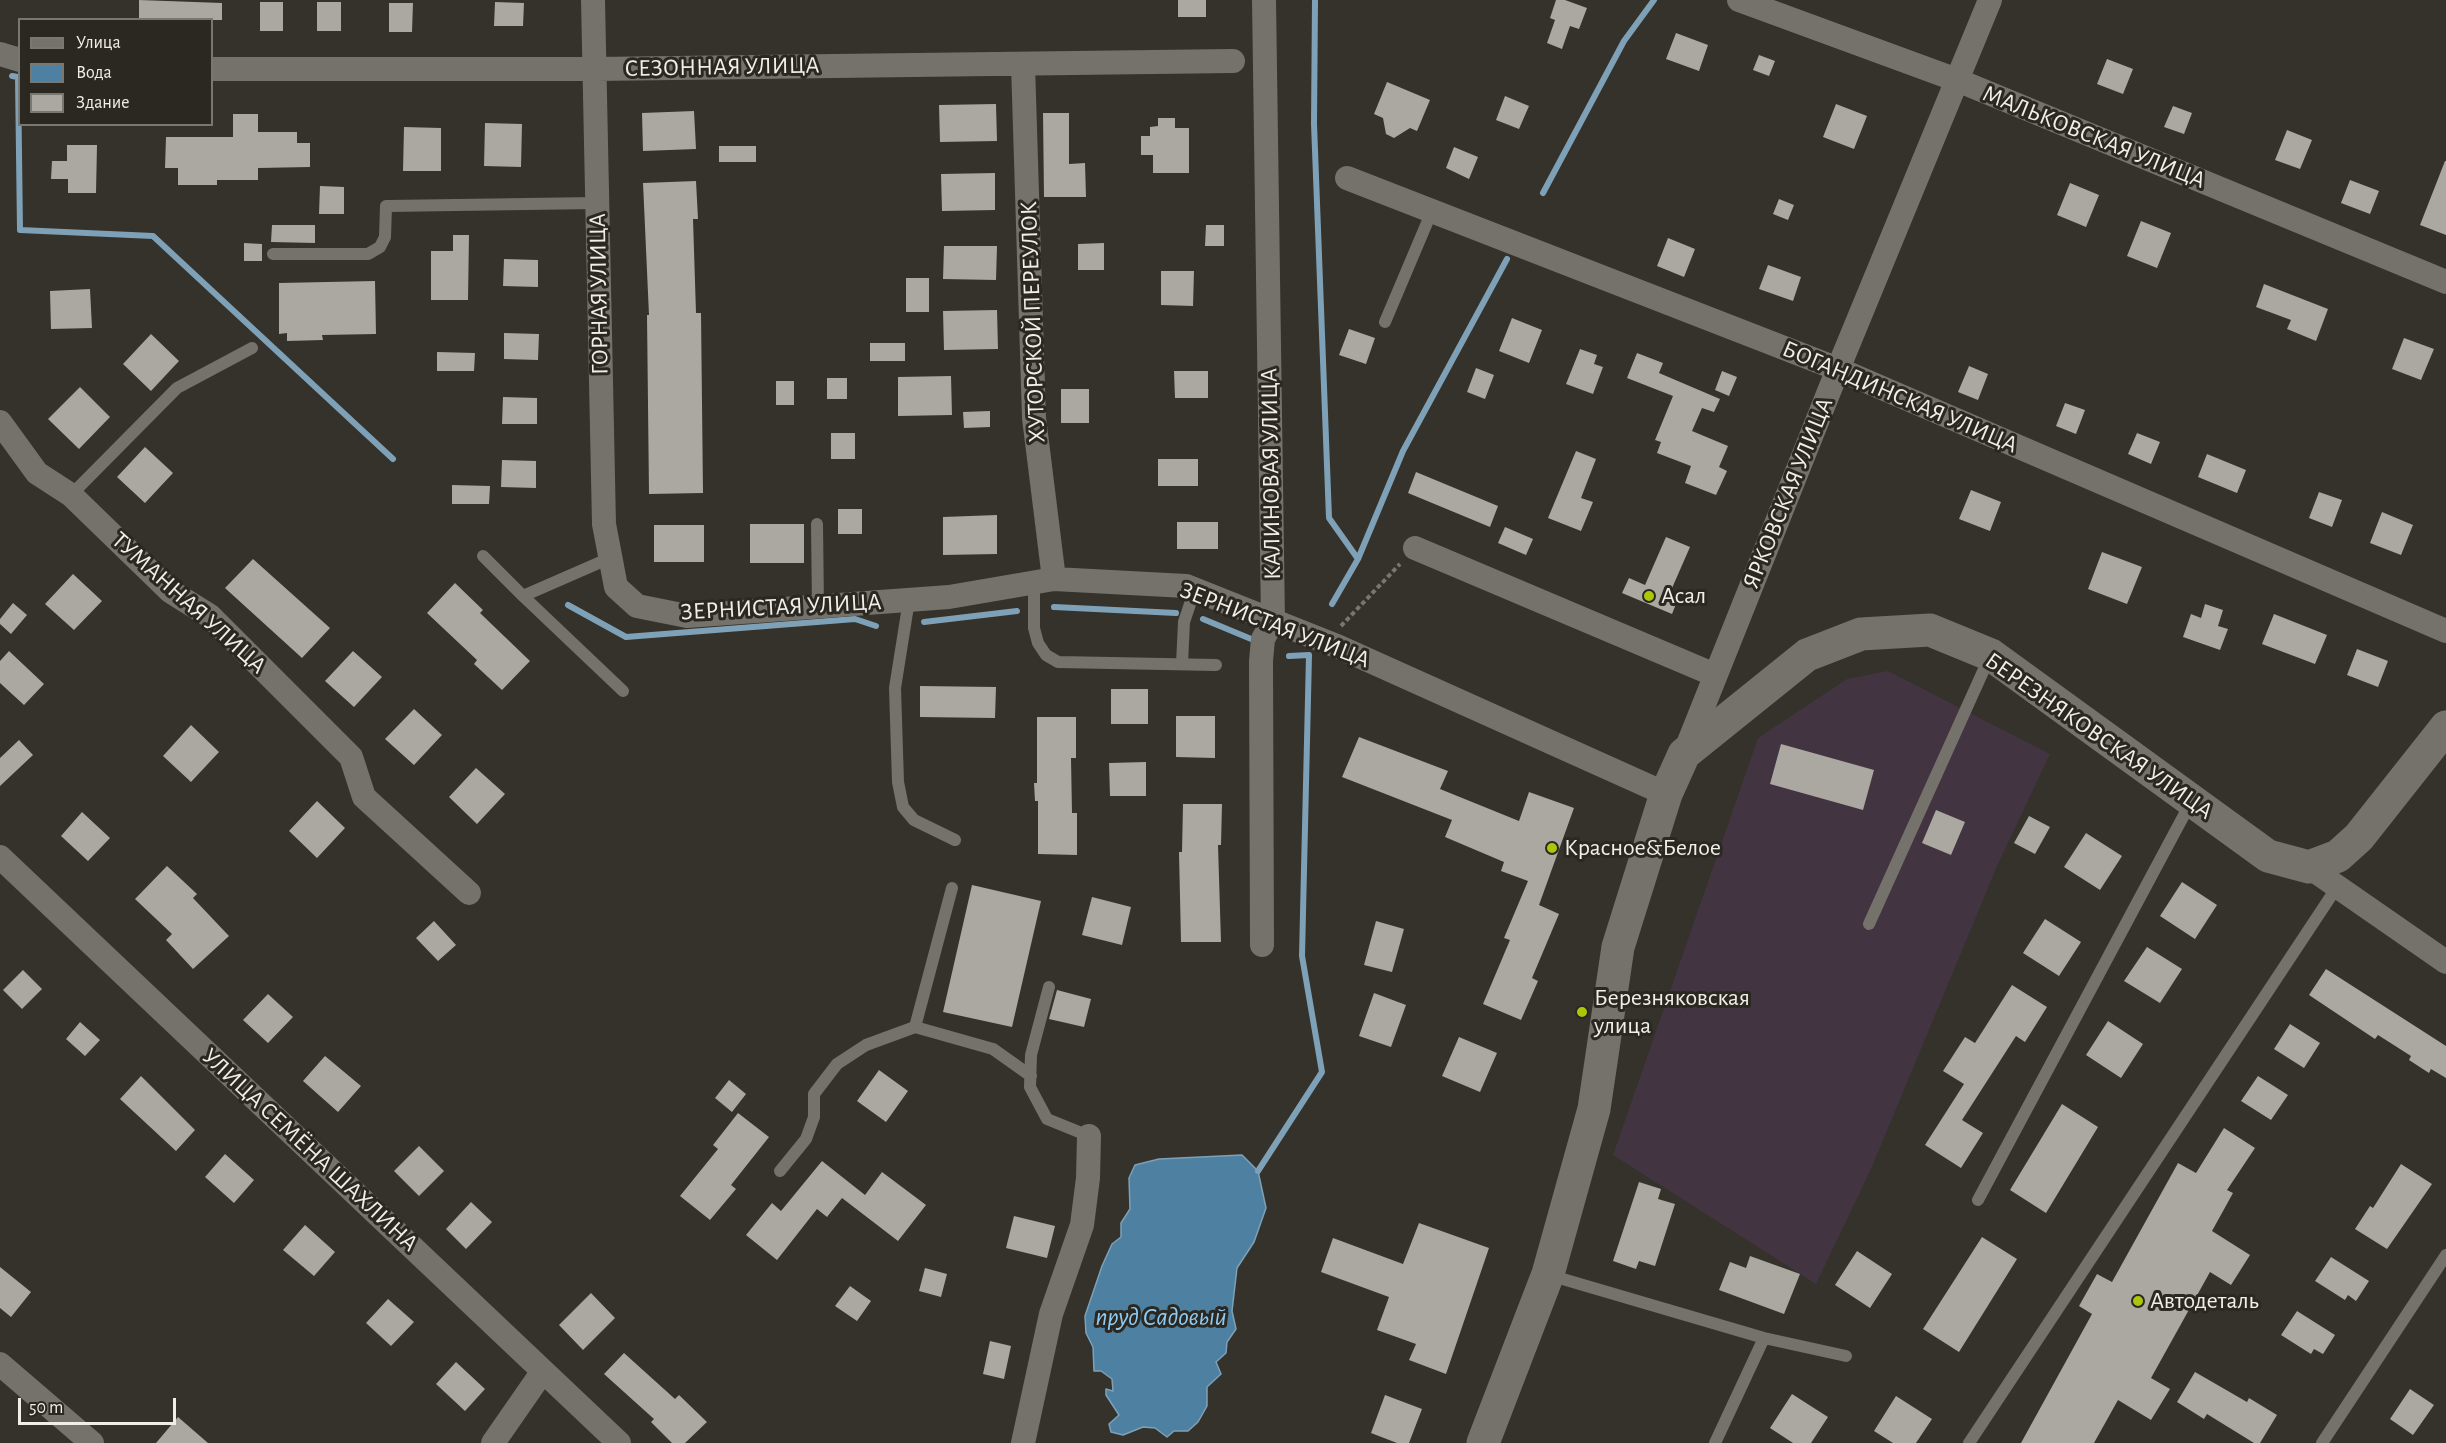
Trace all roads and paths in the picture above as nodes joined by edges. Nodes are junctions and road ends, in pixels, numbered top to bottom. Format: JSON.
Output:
{"nodes":[{"id":1,"x":593,"y":0,"type":"edge"},
{"id":2,"x":1264,"y":0,"type":"edge"},
{"id":3,"x":1739,"y":0,"type":"edge"},
{"id":4,"x":1990,"y":0,"type":"edge"},
{"id":5,"x":0,"y":54,"type":"edge"},
{"id":6,"x":18,"y":59,"type":"edge"},
{"id":7,"x":1233,"y":62,"type":"dead end"},
{"id":8,"x":1023,"y":64,"type":"junction"},
{"id":9,"x":213,"y":69,"type":"edge"},
{"id":10,"x":595,"y":69,"type":"junction"},
{"id":11,"x":1957,"y":80,"type":"junction"},
{"id":12,"x":1347,"y":178,"type":"dead end"},
{"id":13,"x":597,"y":203,"type":"junction"},
{"id":14,"x":1432,"y":211,"type":"junction"},
{"id":15,"x":273,"y":254,"type":"dead end"},
{"id":16,"x":2446,"y":282,"type":"edge"},
{"id":17,"x":1385,"y":322,"type":"dead end"},
{"id":18,"x":252,"y":348,"type":"dead end"},
{"id":19,"x":1838,"y":369,"type":"junction"},
{"id":20,"x":0,"y":422,"type":"edge"},
{"id":21,"x":71,"y":495,"type":"junction"},
{"id":22,"x":817,"y":524,"type":"dead end"},
{"id":23,"x":1415,"y":548,"type":"joint"},
{"id":24,"x":483,"y":556,"type":"dead end"},
{"id":25,"x":610,"y":558,"type":"junction"},
{"id":26,"x":1044,"y":581,"type":"junction"},
{"id":27,"x":616,"y":587,"type":"joint"},
{"id":28,"x":1195,"y":589,"type":"junction"},
{"id":29,"x":523,"y":596,"type":"junction"},
{"id":30,"x":909,"y":600,"type":"junction"},
{"id":31,"x":818,"y":607,"type":"junction"},
{"id":32,"x":1273,"y":621,"type":"junction"},
{"id":33,"x":2446,"y":631,"type":"edge"},
{"id":34,"x":1326,"y":642,"type":"junction"},
{"id":35,"x":1991,"y":655,"type":"junction"},
{"id":36,"x":1182,"y":664,"type":"junction"},
{"id":37,"x":1216,"y":665,"type":"dead end"},
{"id":38,"x":1715,"y":675,"type":"junction"},
{"id":39,"x":623,"y":691,"type":"dead end"},
{"id":40,"x":2446,"y":728,"type":"edge"},
{"id":41,"x":1684,"y":754,"type":"junction"},
{"id":42,"x":1666,"y":794,"type":"junction"},
{"id":43,"x":2191,"y":800,"type":"junction"},
{"id":44,"x":956,"y":840,"type":"dead end"},
{"id":45,"x":0,"y":857,"type":"edge"},
{"id":46,"x":2309,"y":867,"type":"junction"},
{"id":47,"x":2337,"y":887,"type":"junction"},
{"id":48,"x":952,"y":888,"type":"dead end"},
{"id":49,"x":469,"y":893,"type":"dead end"},
{"id":50,"x":1869,"y":924,"type":"dead end"},
{"id":51,"x":1262,"y":945,"type":"dead end"},
{"id":52,"x":2446,"y":962,"type":"edge"},
{"id":53,"x":1049,"y":987,"type":"dead end"},
{"id":54,"x":915,"y":1027,"type":"junction"},
{"id":55,"x":1031,"y":1076,"type":"junction"},
{"id":56,"x":1089,"y":1136,"type":"joint"},
{"id":57,"x":780,"y":1171,"type":"dead end"},
{"id":58,"x":1978,"y":1200,"type":"dead end"},
{"id":59,"x":2446,"y":1255,"type":"edge"},
{"id":60,"x":1548,"y":1274,"type":"junction"},
{"id":61,"x":1764,"y":1338,"type":"junction"},
{"id":62,"x":1846,"y":1356,"type":"dead end"},
{"id":63,"x":0,"y":1364,"type":"edge"},
{"id":64,"x":543,"y":1371,"type":"junction"},
{"id":65,"x":92,"y":1443,"type":"edge"},
{"id":66,"x":493,"y":1443,"type":"edge"},
{"id":67,"x":619,"y":1443,"type":"edge"},
{"id":68,"x":1023,"y":1443,"type":"edge"},
{"id":69,"x":1483,"y":1443,"type":"edge"},
{"id":70,"x":1715,"y":1443,"type":"edge"},
{"id":71,"x":1969,"y":1443,"type":"edge"},
{"id":72,"x":2322,"y":1443,"type":"edge"}],
"edges":[{"from":1,"to":10,"type":"street","name":"ГОРНАЯ УЛИЦА"},
{"from":2,"to":32,"type":"street","name":"КАЛИНОВАЯ УЛИЦА"},
{"from":3,"to":11,"type":"street","name":"МАЛЬКОВСКАЯ УЛИЦА"},
{"from":4,"to":11,"type":"street","name":"ЯРКОВСКАЯ УЛИЦА"},
{"from":5,"to":6,"type":"street"},
{"from":7,"to":8,"type":"street","name":"СЕЗОННАЯ УЛИЦА"},
{"from":8,"to":10,"type":"street","name":"СЕЗОННАЯ УЛИЦА"},
{"from":8,"to":26,"type":"street","name":"ХУТОРСКОЙ ПЕРЕУЛОК"},
{"from":9,"to":10,"type":"street","name":"СЕЗОННАЯ УЛИЦА"},
{"from":10,"to":13,"type":"street","name":"ГОРНАЯ УЛИЦА"},
{"from":11,"to":16,"type":"street","name":"МАЛЬКОВСКАЯ УЛИЦА"},
{"from":11,"to":19,"type":"street","name":"ЯРКОВСКАЯ УЛИЦА"},
{"from":12,"to":14,"type":"street","name":"БОГАНДИНСКАЯ УЛИЦА"},
{"from":13,"to":15,"type":"lane"},
{"from":13,"to":25,"type":"street","name":"ГОРНАЯ УЛИЦА"},
{"from":14,"to":17,"type":"lane"},
{"from":14,"to":19,"type":"street","name":"БОГАНДИНСКАЯ УЛИЦА"},
{"from":18,"to":21,"type":"lane"},
{"from":19,"to":33,"type":"street","name":"БОГАНДИНСКАЯ УЛИЦА"},
{"from":19,"to":38,"type":"street","name":"ЯРКОВСКАЯ УЛИЦА"},
{"from":20,"to":21,"type":"street","name":"ТУМАННАЯ УЛИЦА"},
{"from":21,"to":49,"type":"street","name":"ТУМАННАЯ УЛИЦА"},
{"from":22,"to":31,"type":"lane"},
{"from":23,"to":34,"type":"path"},
{"from":23,"to":38,"type":"street"},
{"from":24,"to":29,"type":"lane"},
{"from":25,"to":27,"type":"street","name":"ГОРНАЯ УЛИЦА"},
{"from":25,"to":29,"type":"lane"},
{"from":26,"to":28,"type":"street","name":"ЗЕРНИСТАЯ УЛИЦА"},
{"from":26,"to":30,"type":"street","name":"ЗЕРНИСТАЯ УЛИЦА"},
{"from":26,"to":36,"type":"lane"},
{"from":27,"to":31,"type":"street","name":"ЗЕРНИСТАЯ УЛИЦА"},
{"from":28,"to":32,"type":"street","name":"ЗЕРНИСТАЯ УЛИЦА"},
{"from":28,"to":36,"type":"lane"},
{"from":29,"to":39,"type":"lane"},
{"from":30,"to":31,"type":"street","name":"ЗЕРНИСТАЯ УЛИЦА"},
{"from":30,"to":44,"type":"lane"},
{"from":32,"to":34,"type":"street","name":"ЗЕРНИСТАЯ УЛИЦА"},
{"from":32,"to":51,"type":"street","name":"КАЛИНОВАЯ УЛИЦА"},
{"from":34,"to":42,"type":"street","name":"ЗЕРНИСТАЯ УЛИЦА"},
{"from":35,"to":41,"type":"street","name":"БЕРЕЗНЯКОВСКАЯ УЛИЦА"},
{"from":35,"to":43,"type":"street","name":"БЕРЕЗНЯКОВСКАЯ УЛИЦА"},
{"from":35,"to":50,"type":"lane"},
{"from":36,"to":37,"type":"lane"},
{"from":38,"to":41,"type":"street","name":"ЯРКОВСКАЯ УЛИЦА"},
{"from":40,"to":46,"type":"street"},
{"from":41,"to":42,"type":"street","name":"БЕРЕЗНЯКОВСКАЯ УЛИЦА"},
{"from":42,"to":60,"type":"street","name":"БЕРЕЗНЯКОВСКАЯ УЛИЦА"},
{"from":43,"to":46,"type":"street","name":"БЕРЕЗНЯКОВСКАЯ УЛИЦА"},
{"from":43,"to":58,"type":"lane"},
{"from":45,"to":64,"type":"street","name":"УЛИЦА СЕМЁНА ШАХЛИНА"},
{"from":46,"to":47,"type":"street"},
{"from":47,"to":52,"type":"street"},
{"from":47,"to":71,"type":"lane"},
{"from":48,"to":54,"type":"lane"},
{"from":53,"to":55,"type":"lane"},
{"from":54,"to":55,"type":"lane"},
{"from":54,"to":57,"type":"lane"},
{"from":55,"to":56,"type":"lane"},
{"from":56,"to":68,"type":"street"},
{"from":59,"to":72,"type":"lane"},
{"from":60,"to":61,"type":"lane"},
{"from":60,"to":69,"type":"street","name":"БЕРЕЗНЯКОВСКАЯ УЛИЦА"},
{"from":61,"to":62,"type":"lane"},
{"from":61,"to":70,"type":"lane"},
{"from":63,"to":65,"type":"street"},
{"from":64,"to":66,"type":"street"},
{"from":64,"to":67,"type":"street","name":"УЛИЦА СЕМЁНА ШАХЛИНА"}]}
